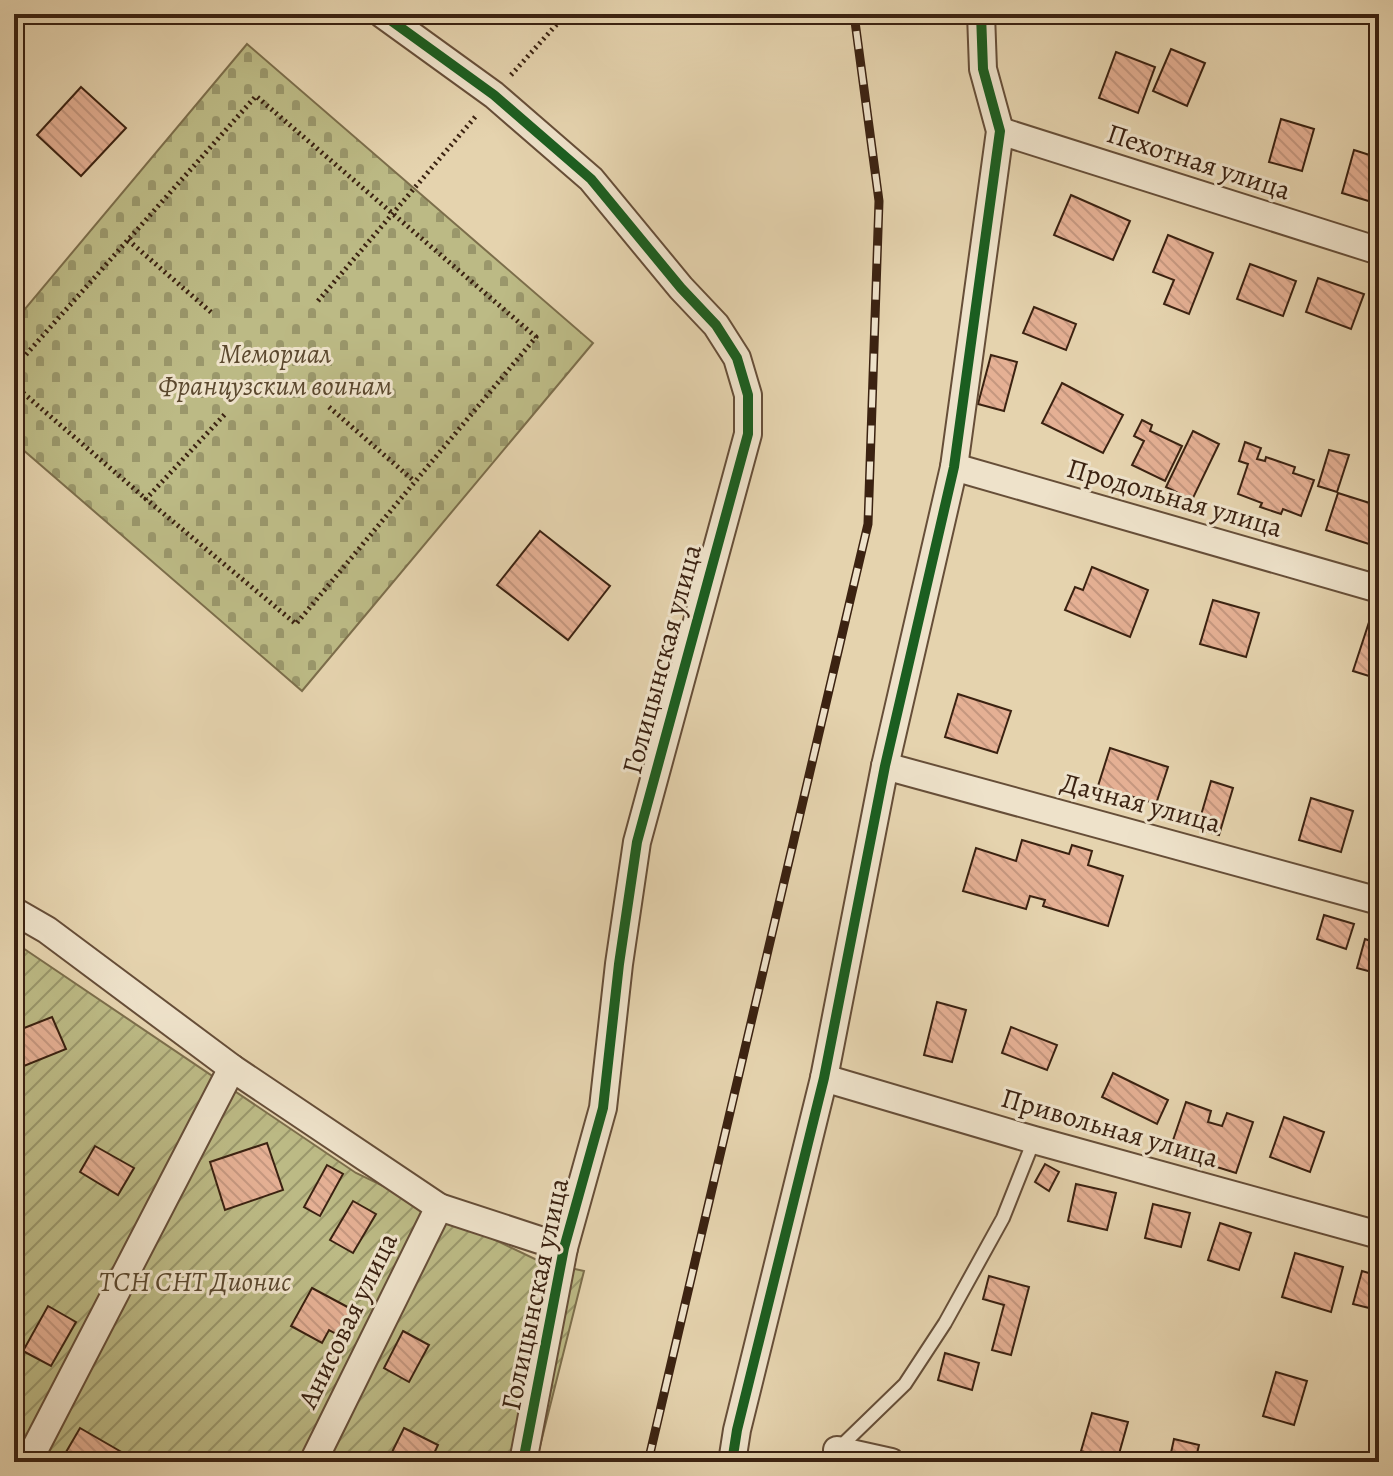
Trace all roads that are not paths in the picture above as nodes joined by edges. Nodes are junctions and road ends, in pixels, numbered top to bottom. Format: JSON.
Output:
{"nodes":[{"id":1,"x":382,"y":14,"type":"edge"},
{"id":2,"x":981,"y":14,"type":"edge"},
{"id":3,"x":1000,"y":131,"type":"junction"},
{"id":4,"x":1379,"y":251,"type":"edge"},
{"id":5,"x":954,"y":467,"type":"junction"},
{"id":6,"x":1379,"y":589,"type":"edge"},
{"id":7,"x":885,"y":766,"type":"junction"},
{"id":8,"x":1379,"y":901,"type":"edge"},
{"id":9,"x":14,"y":911,"type":"edge"},
{"id":10,"x":232,"y":1068,"type":"junction"},
{"id":11,"x":824,"y":1078,"type":"junction"},
{"id":12,"x":1034,"y":1140,"type":"junction"},
{"id":13,"x":439,"y":1207,"type":"junction"},
{"id":14,"x":1379,"y":1235,"type":"edge"},
{"id":15,"x":564,"y":1248,"type":"junction"},
{"id":16,"x":837,"y":1450,"type":"joint"},
{"id":17,"x":28,"y":1462,"type":"edge"},
{"id":18,"x":313,"y":1462,"type":"edge"},
{"id":19,"x":523,"y":1462,"type":"edge"},
{"id":20,"x":732,"y":1462,"type":"edge"},
{"id":21,"x":891,"y":1462,"type":"edge"}],
"edges":[{"from":1,"to":15,"type":"street","name":"Голицынская улица"},
{"from":2,"to":3,"type":"street"},
{"from":3,"to":4,"type":"street","name":"Пехотная улица"},
{"from":3,"to":5,"type":"street"},
{"from":5,"to":6,"type":"street","name":"Продольная улица"},
{"from":5,"to":7,"type":"street"},
{"from":7,"to":8,"type":"street","name":"Дачная улица"},
{"from":7,"to":11,"type":"street"},
{"from":9,"to":10,"type":"street"},
{"from":10,"to":13,"type":"street"},
{"from":10,"to":17,"type":"street"},
{"from":11,"to":12,"type":"street","name":"Привольная улица"},
{"from":11,"to":20,"type":"street"},
{"from":12,"to":14,"type":"street","name":"Привольная улица"},
{"from":12,"to":16,"type":"lane"},
{"from":13,"to":15,"type":"street"},
{"from":13,"to":18,"type":"street","name":"Анисовая улица"},
{"from":15,"to":19,"type":"street","name":"Голицынская улица"},
{"from":16,"to":21,"type":"street"}]}
